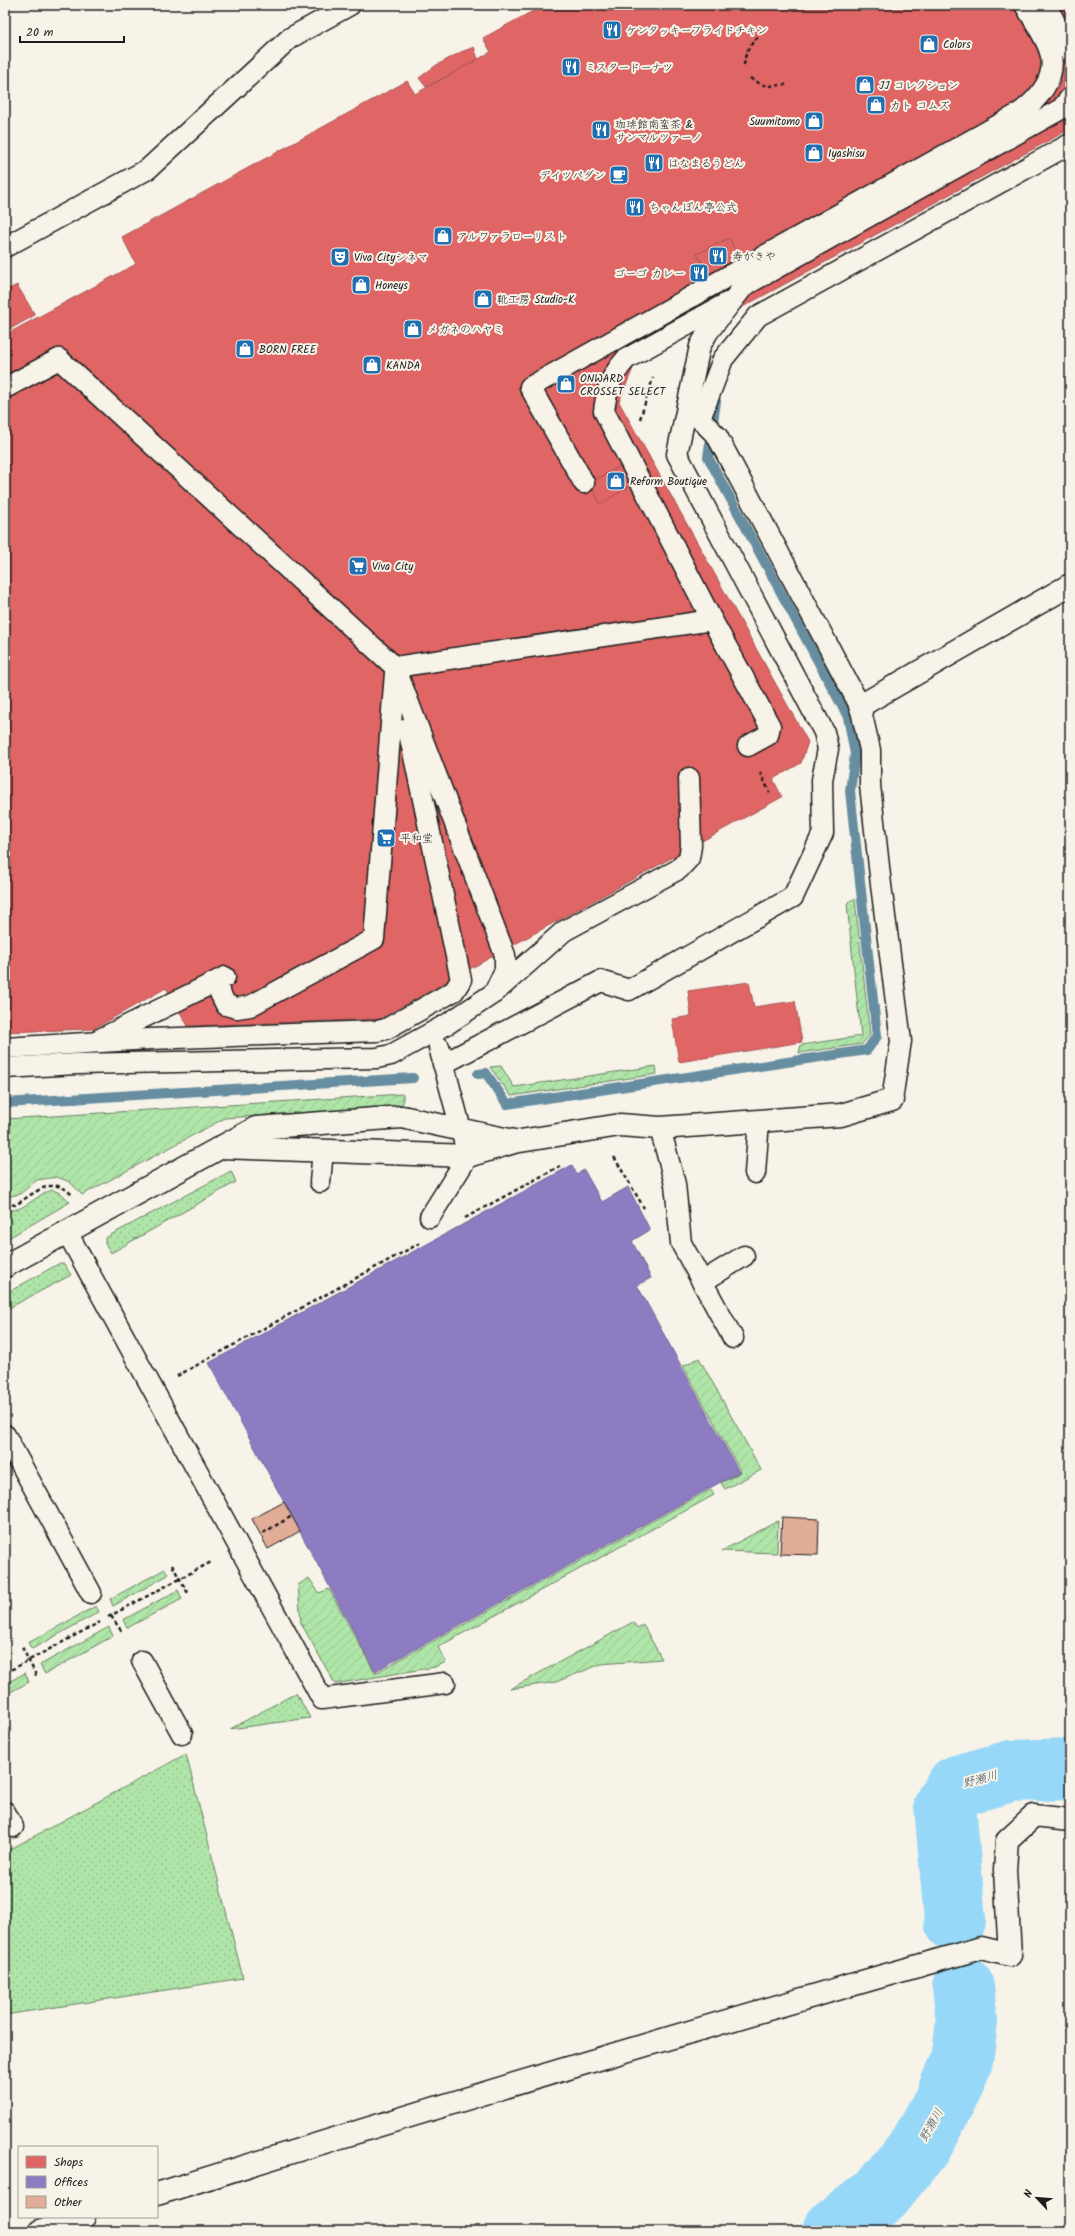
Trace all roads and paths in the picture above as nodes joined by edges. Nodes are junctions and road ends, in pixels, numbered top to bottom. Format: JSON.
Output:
{"nodes":[{"id":1,"x":350,"y":5,"type":"edge"},
{"id":2,"x":1025,"y":5,"type":"edge"},
{"id":3,"x":1046,"y":5,"type":"edge"},
{"id":4,"x":760,"y":35,"type":"dead end"},
{"id":5,"x":1060,"y":52,"type":"edge"},
{"id":6,"x":744,"y":65,"type":"dead end"},
{"id":7,"x":750,"y":78,"type":"dead end"},
{"id":8,"x":786,"y":84,"type":"dead end"},
{"id":9,"x":1070,"y":98,"type":"edge"},
{"id":10,"x":1070,"y":112,"type":"edge"},
{"id":11,"x":1070,"y":144,"type":"edge"},
{"id":12,"x":5,"y":247,"type":"edge"},
{"id":13,"x":654,"y":376,"type":"dead end"},
{"id":14,"x":5,"y":388,"type":"edge"},
{"id":15,"x":645,"y":403,"type":"dead end"},
{"id":16,"x":702,"y":421,"type":"junction"},
{"id":17,"x":584,"y":483,"type":"dead end"},
{"id":18,"x":1070,"y":586,"type":"edge"},
{"id":19,"x":712,"y":620,"type":"junction"},
{"id":20,"x":395,"y":667,"type":"junction"},
{"id":21,"x":860,"y":706,"type":"junction"},
{"id":22,"x":748,"y":746,"type":"dead end"},
{"id":23,"x":758,"y":768,"type":"dead end"},
{"id":24,"x":689,"y":778,"type":"dead end"},
{"id":25,"x":770,"y":793,"type":"dead end"},
{"id":26,"x":494,"y":994,"type":"junction"},
{"id":27,"x":92,"y":1043,"type":"junction"},
{"id":28,"x":5,"y":1048,"type":"edge"},
{"id":29,"x":5,"y":1068,"type":"edge"},
{"id":30,"x":892,"y":1100,"type":"joint"},
{"id":31,"x":759,"y":1121,"type":"junction"},
{"id":32,"x":660,"y":1128,"type":"junction"},
{"id":33,"x":461,"y":1130,"type":"junction"},
{"id":34,"x":514,"y":1142,"type":"junction"},
{"id":35,"x":221,"y":1147,"type":"junction"},
{"id":36,"x":323,"y":1151,"type":"junction"},
{"id":37,"x":468,"y":1156,"type":"junction"},
{"id":38,"x":608,"y":1158,"type":"dead end"},
{"id":39,"x":564,"y":1164,"type":"dead end"},
{"id":40,"x":755,"y":1173,"type":"dead end"},
{"id":41,"x":320,"y":1182,"type":"dead end"},
{"id":42,"x":76,"y":1200,"type":"dead end"},
{"id":43,"x":5,"y":1203,"type":"edge"},
{"id":44,"x":644,"y":1208,"type":"dead end"},
{"id":45,"x":430,"y":1217,"type":"dead end"},
{"id":46,"x":460,"y":1220,"type":"dead end"},
{"id":47,"x":67,"y":1232,"type":"junction"},
{"id":48,"x":425,"y":1240,"type":"dead end"},
{"id":49,"x":744,"y":1256,"type":"dead end"},
{"id":50,"x":5,"y":1266,"type":"edge"},
{"id":51,"x":702,"y":1282,"type":"junction"},
{"id":52,"x":733,"y":1338,"type":"dead end"},
{"id":53,"x":172,"y":1371,"type":"dead end"},
{"id":54,"x":5,"y":1435,"type":"edge"},
{"id":55,"x":292,"y":1516,"type":"dead end"},
{"id":56,"x":257,"y":1536,"type":"dead end"},
{"id":57,"x":216,"y":1559,"type":"dead end"},
{"id":58,"x":172,"y":1565,"type":"dead end"},
{"id":59,"x":179,"y":1579,"type":"junction"},
{"id":60,"x":91,"y":1593,"type":"dead end"},
{"id":61,"x":189,"y":1596,"type":"dead end"},
{"id":62,"x":108,"y":1610,"type":"dead end"},
{"id":63,"x":111,"y":1616,"type":"junction"},
{"id":64,"x":122,"y":1632,"type":"dead end"},
{"id":65,"x":22,"y":1647,"type":"dead end"},
{"id":66,"x":28,"y":1660,"type":"junction"},
{"id":67,"x":142,"y":1661,"type":"dead end"},
{"id":68,"x":5,"y":1673,"type":"edge"},
{"id":69,"x":37,"y":1677,"type":"dead end"},
{"id":70,"x":445,"y":1683,"type":"dead end"},
{"id":71,"x":182,"y":1734,"type":"dead end"},
{"id":72,"x":1070,"y":1820,"type":"edge"},
{"id":73,"x":158,"y":2194,"type":"edge"},
{"id":74,"x":81,"y":2218,"type":"edge"},
{"id":75,"x":40,"y":2231,"type":"edge"}],
"edges":[{"from":1,"to":12,"type":"lane"},
{"from":2,"to":5,"type":"lane"},
{"from":3,"to":5,"type":"lane"},
{"from":4,"to":6,"type":"path"},
{"from":5,"to":17,"type":"lane"},
{"from":7,"to":8,"type":"path"},
{"from":9,"to":16,"type":"lane"},
{"from":10,"to":19,"type":"lane"},
{"from":11,"to":16,"type":"lane"},
{"from":13,"to":15,"type":"path"},
{"from":14,"to":20,"type":"lane"},
{"from":16,"to":21,"type":"lane"},
{"from":16,"to":33,"type":"lane"},
{"from":18,"to":21,"type":"street"},
{"from":19,"to":20,"type":"lane"},
{"from":19,"to":22,"type":"lane"},
{"from":20,"to":26,"type":"lane"},
{"from":20,"to":27,"type":"lane"},
{"from":20,"to":27,"type":"lane"},
{"from":21,"to":30,"type":"lane"},
{"from":23,"to":25,"type":"path"},
{"from":24,"to":26,"type":"lane"},
{"from":26,"to":29,"type":"lane"},
{"from":27,"to":28,"type":"lane"},
{"from":30,"to":31,"type":"street"},
{"from":31,"to":32,"type":"street"},
{"from":31,"to":40,"type":"lane"},
{"from":32,"to":34,"type":"street"},
{"from":32,"to":51,"type":"lane"},
{"from":33,"to":34,"type":"street"},
{"from":33,"to":35,"type":"street"},
{"from":33,"to":37,"type":"lane"},
{"from":34,"to":37,"type":"street"},
{"from":35,"to":36,"type":"street"},
{"from":35,"to":47,"type":"street"},
{"from":36,"to":37,"type":"street"},
{"from":36,"to":41,"type":"lane"},
{"from":37,"to":45,"type":"lane"},
{"from":38,"to":44,"type":"path"},
{"from":39,"to":46,"type":"path"},
{"from":42,"to":43,"type":"path"},
{"from":47,"to":50,"type":"street"},
{"from":47,"to":70,"type":"lane"},
{"from":48,"to":53,"type":"path"},
{"from":49,"to":51,"type":"lane"},
{"from":51,"to":52,"type":"lane"},
{"from":54,"to":60,"type":"lane"},
{"from":55,"to":56,"type":"path"},
{"from":57,"to":59,"type":"path"},
{"from":58,"to":59,"type":"path"},
{"from":59,"to":61,"type":"path"},
{"from":59,"to":63,"type":"path"},
{"from":62,"to":63,"type":"path"},
{"from":63,"to":64,"type":"path"},
{"from":63,"to":66,"type":"path"},
{"from":65,"to":66,"type":"path"},
{"from":66,"to":68,"type":"path"},
{"from":66,"to":69,"type":"path"},
{"from":67,"to":71,"type":"lane"},
{"from":72,"to":73,"type":"street"},
{"from":74,"to":75,"type":"street"}]}
